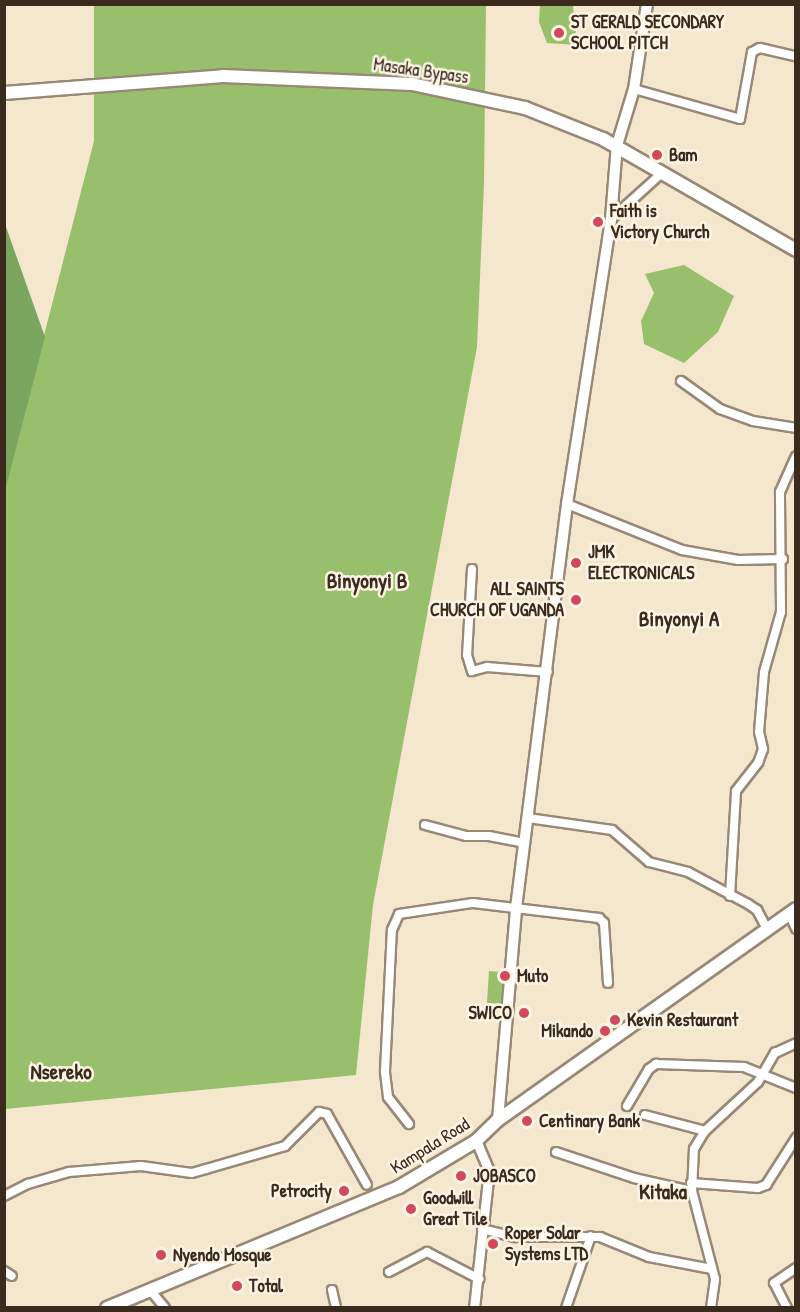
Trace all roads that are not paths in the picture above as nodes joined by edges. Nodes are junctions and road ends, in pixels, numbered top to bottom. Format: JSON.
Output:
{"nodes":[{"id":1,"x":647,"y":4,"type":"edge"},
{"id":2,"x":795,"y":56,"type":"edge"},
{"id":3,"x":634,"y":88,"type":"junction"},
{"id":4,"x":4,"y":93,"type":"edge"},
{"id":5,"x":617,"y":146,"type":"junction"},
{"id":6,"x":663,"y":171,"type":"junction"},
{"id":7,"x":611,"y":219,"type":"junction"},
{"id":8,"x":795,"y":250,"type":"edge"},
{"id":9,"x":681,"y":381,"type":"dead end"},
{"id":10,"x":795,"y":428,"type":"edge"},
{"id":11,"x":795,"y":456,"type":"edge"},
{"id":12,"x":567,"y":504,"type":"junction"},
{"id":13,"x":783,"y":559,"type":"junction"},
{"id":14,"x":472,"y":569,"type":"dead end"},
{"id":15,"x":548,"y":672,"type":"junction"},
{"id":16,"x":528,"y":818,"type":"junction"},
{"id":17,"x":425,"y":825,"type":"dead end"},
{"id":18,"x":524,"y":843,"type":"junction"},
{"id":19,"x":730,"y":896,"type":"junction"},
{"id":20,"x":516,"y":908,"type":"junction"},
{"id":21,"x":792,"y":911,"type":"edge"},
{"id":22,"x":767,"y":929,"type":"junction"},
{"id":23,"x":795,"y":929,"type":"edge"},
{"id":24,"x":608,"y":983,"type":"dead end"},
{"id":25,"x":795,"y":1043,"type":"edge"},
{"id":26,"x":764,"y":1073,"type":"junction"},
{"id":27,"x":795,"y":1088,"type":"edge"},
{"id":28,"x":627,"y":1106,"type":"dead end"},
{"id":29,"x":645,"y":1115,"type":"dead end"},
{"id":30,"x":498,"y":1120,"type":"junction"},
{"id":31,"x":409,"y":1124,"type":"dead end"},
{"id":32,"x":705,"y":1131,"type":"junction"},
{"id":33,"x":476,"y":1142,"type":"junction"},
{"id":34,"x":794,"y":1143,"type":"edge"},
{"id":35,"x":556,"y":1152,"type":"dead end"},
{"id":36,"x":367,"y":1185,"type":"dead end"},
{"id":37,"x":692,"y":1187,"type":"junction"},
{"id":38,"x":4,"y":1196,"type":"edge"},
{"id":39,"x":482,"y":1229,"type":"junction"},
{"id":40,"x":591,"y":1236,"type":"junction"},
{"id":41,"x":795,"y":1268,"type":"edge"},
{"id":42,"x":712,"y":1269,"type":"junction"},
{"id":43,"x":389,"y":1272,"type":"dead end"},
{"id":44,"x":478,"y":1279,"type":"junction"},
{"id":45,"x":150,"y":1290,"type":"junction"},
{"id":46,"x":332,"y":1290,"type":"dead end"},
{"id":47,"x":106,"y":1308,"type":"edge"},
{"id":48,"x":165,"y":1308,"type":"edge"},
{"id":49,"x":336,"y":1308,"type":"edge"},
{"id":50,"x":474,"y":1308,"type":"edge"},
{"id":51,"x":566,"y":1308,"type":"edge"},
{"id":52,"x":711,"y":1308,"type":"edge"},
{"id":53,"x":787,"y":1308,"type":"edge"}],
"edges":[{"from":1,"to":3,"type":"main road"},
{"from":2,"to":3,"type":"street"},
{"from":3,"to":5,"type":"main road"},
{"from":4,"to":5,"type":"main road","name":"Masaka Bypass"},
{"from":5,"to":6,"type":"main road","name":"Masaka Bypass"},
{"from":5,"to":7,"type":"main road"},
{"from":6,"to":7,"type":"street"},
{"from":6,"to":8,"type":"main road","name":"Masaka Bypass"},
{"from":7,"to":12,"type":"main road"},
{"from":9,"to":10,"type":"street"},
{"from":11,"to":13,"type":"street"},
{"from":12,"to":13,"type":"street"},
{"from":12,"to":15,"type":"main road"},
{"from":13,"to":19,"type":"street"},
{"from":14,"to":15,"type":"street"},
{"from":15,"to":16,"type":"main road"},
{"from":16,"to":18,"type":"main road"},
{"from":16,"to":19,"type":"street"},
{"from":17,"to":18,"type":"street"},
{"from":18,"to":20,"type":"main road"},
{"from":19,"to":22,"type":"street"},
{"from":20,"to":24,"type":"street"},
{"from":20,"to":30,"type":"main road"},
{"from":20,"to":31,"type":"street"},
{"from":21,"to":22,"type":"main road","name":"Kampala Road"},
{"from":21,"to":23,"type":"street"},
{"from":22,"to":30,"type":"main road","name":"Kampala Road"},
{"from":25,"to":26,"type":"street"},
{"from":26,"to":27,"type":"street"},
{"from":26,"to":28,"type":"street"},
{"from":26,"to":32,"type":"street"},
{"from":29,"to":32,"type":"street"},
{"from":30,"to":33,"type":"main road","name":"Kampala Road"},
{"from":32,"to":37,"type":"street"},
{"from":33,"to":39,"type":"street"},
{"from":33,"to":45,"type":"main road","name":"Kampala Road"},
{"from":34,"to":37,"type":"street"},
{"from":35,"to":37,"type":"street"},
{"from":36,"to":38,"type":"street"},
{"from":37,"to":42,"type":"street"},
{"from":39,"to":40,"type":"street"},
{"from":39,"to":44,"type":"street"},
{"from":40,"to":42,"type":"street"},
{"from":40,"to":51,"type":"street"},
{"from":41,"to":53,"type":"street"},
{"from":42,"to":52,"type":"street"},
{"from":43,"to":44,"type":"street"},
{"from":44,"to":50,"type":"street"},
{"from":45,"to":47,"type":"main road","name":"Kampala Road"},
{"from":45,"to":48,"type":"street"},
{"from":46,"to":49,"type":"street"}]}
